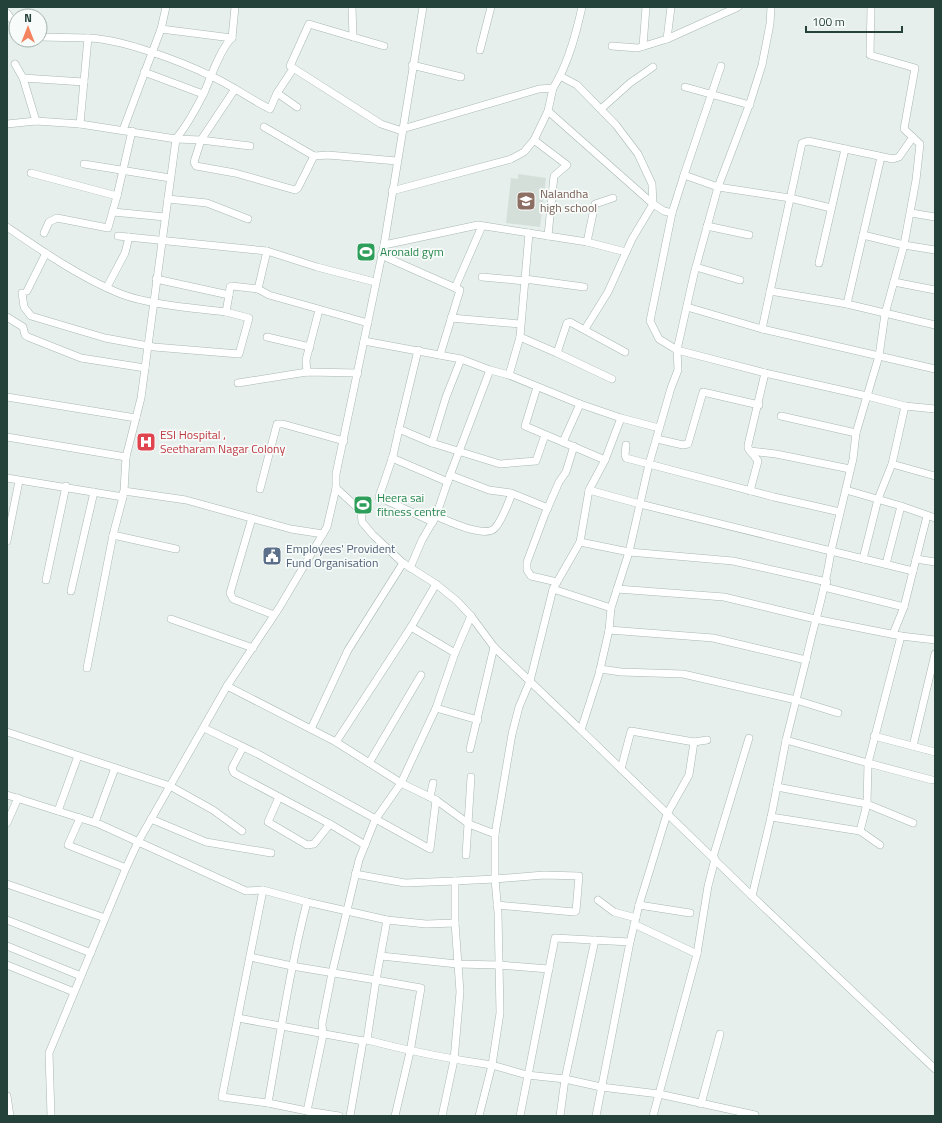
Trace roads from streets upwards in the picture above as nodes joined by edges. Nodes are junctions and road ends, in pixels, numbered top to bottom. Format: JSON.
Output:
{"nodes":[{"id":1,"x":166,"y":7,"type":"edge"},
{"id":2,"x":235,"y":7,"type":"edge"},
{"id":3,"x":352,"y":7,"type":"edge"},
{"id":4,"x":423,"y":7,"type":"edge"},
{"id":5,"x":491,"y":7,"type":"edge"},
{"id":6,"x":582,"y":7,"type":"edge"},
{"id":7,"x":646,"y":7,"type":"edge"},
{"id":8,"x":672,"y":7,"type":"edge"},
{"id":9,"x":738,"y":7,"type":"edge"},
{"id":10,"x":771,"y":7,"type":"edge"},
{"id":11,"x":871,"y":7,"type":"edge"},
{"id":12,"x":162,"y":28,"type":"junction"},
{"id":13,"x":48,"y":37,"type":"edge"},
{"id":14,"x":353,"y":37,"type":"junction"},
{"id":15,"x":88,"y":38,"type":"junction"},
{"id":16,"x":232,"y":38,"type":"junction"},
{"id":17,"x":667,"y":39,"type":"junction"},
{"id":18,"x":384,"y":46,"type":"dead end"},
{"id":19,"x":612,"y":46,"type":"dead end"},
{"id":20,"x":643,"y":46,"type":"junction"},
{"id":21,"x":480,"y":50,"type":"dead end"},
{"id":22,"x":152,"y":53,"type":"junction"},
{"id":23,"x":15,"y":64,"type":"dead end"},
{"id":24,"x":412,"y":65,"type":"junction"},
{"id":25,"x":721,"y":66,"type":"dead end"},
{"id":26,"x":653,"y":67,"type":"dead end"},
{"id":27,"x":293,"y":68,"type":"junction"},
{"id":28,"x":144,"y":72,"type":"junction"},
{"id":29,"x":211,"y":76,"type":"junction"},
{"id":30,"x":560,"y":76,"type":"junction"},
{"id":31,"x":461,"y":77,"type":"dead end"},
{"id":32,"x":23,"y":78,"type":"junction"},
{"id":33,"x":84,"y":82,"type":"junction"},
{"id":34,"x":685,"y":86,"type":"dead end"},
{"id":35,"x":553,"y":88,"type":"junction"},
{"id":36,"x":235,"y":89,"type":"junction"},
{"id":37,"x":277,"y":93,"type":"junction"},
{"id":38,"x":203,"y":94,"type":"junction"},
{"id":39,"x":712,"y":94,"type":"junction"},
{"id":40,"x":750,"y":105,"type":"junction"},
{"id":41,"x":297,"y":107,"type":"dead end"},
{"id":42,"x":601,"y":109,"type":"junction"},
{"id":43,"x":548,"y":111,"type":"junction"},
{"id":44,"x":36,"y":121,"type":"junction"},
{"id":45,"x":7,"y":124,"type":"edge"},
{"id":46,"x":80,"y":124,"type":"junction"},
{"id":47,"x":264,"y":127,"type":"dead end"},
{"id":48,"x":123,"y":130,"type":"junction"},
{"id":49,"x":404,"y":130,"type":"junction"},
{"id":50,"x":132,"y":131,"type":"junction"},
{"id":51,"x":912,"y":137,"type":"junction"},
{"id":52,"x":176,"y":138,"type":"junction"},
{"id":53,"x":201,"y":140,"type":"junction"},
{"id":54,"x":534,"y":140,"type":"junction"},
{"id":55,"x":250,"y":146,"type":"dead end"},
{"id":56,"x":845,"y":149,"type":"junction"},
{"id":57,"x":314,"y":156,"type":"junction"},
{"id":58,"x":881,"y":157,"type":"junction"},
{"id":59,"x":397,"y":161,"type":"junction"},
{"id":60,"x":84,"y":164,"type":"dead end"},
{"id":61,"x":122,"y":170,"type":"junction"},
{"id":62,"x":31,"y":173,"type":"dead end"},
{"id":63,"x":684,"y":175,"type":"junction"},
{"id":64,"x":170,"y":178,"type":"junction"},
{"id":65,"x":718,"y":187,"type":"junction"},
{"id":66,"x":392,"y":191,"type":"junction"},
{"id":67,"x":117,"y":196,"type":"junction"},
{"id":68,"x":613,"y":198,"type":"dead end"},
{"id":69,"x":790,"y":198,"type":"junction"},
{"id":70,"x":168,"y":199,"type":"junction"},
{"id":71,"x":653,"y":204,"type":"junction"},
{"id":72,"x":831,"y":208,"type":"junction"},
{"id":73,"x":113,"y":212,"type":"junction"},
{"id":74,"x":672,"y":213,"type":"junction"},
{"id":75,"x":911,"y":213,"type":"junction"},
{"id":76,"x":165,"y":217,"type":"junction"},
{"id":77,"x":935,"y":217,"type":"edge"},
{"id":78,"x":248,"y":219,"type":"dead end"},
{"id":79,"x":482,"y":226,"type":"junction"},
{"id":80,"x":707,"y":226,"type":"junction"},
{"id":81,"x":7,"y":227,"type":"edge"},
{"id":82,"x":44,"y":233,"type":"dead end"},
{"id":83,"x":529,"y":233,"type":"junction"},
{"id":84,"x":749,"y":235,"type":"dead end"},
{"id":85,"x":863,"y":235,"type":"junction"},
{"id":86,"x":118,"y":236,"type":"dead end"},
{"id":87,"x":548,"y":236,"type":"junction"},
{"id":88,"x":129,"y":237,"type":"junction"},
{"id":89,"x":161,"y":240,"type":"junction"},
{"id":90,"x":587,"y":242,"type":"junction"},
{"id":91,"x":904,"y":244,"type":"junction"},
{"id":92,"x":384,"y":246,"type":"junction"},
{"id":93,"x":935,"y":250,"type":"edge"},
{"id":94,"x":267,"y":251,"type":"junction"},
{"id":95,"x":626,"y":252,"type":"junction"},
{"id":96,"x":46,"y":253,"type":"junction"},
{"id":97,"x":381,"y":255,"type":"junction"},
{"id":98,"x":819,"y":263,"type":"dead end"},
{"id":99,"x":696,"y":267,"type":"junction"},
{"id":100,"x":482,"y":277,"type":"dead end"},
{"id":101,"x":156,"y":279,"type":"junction"},
{"id":102,"x":526,"y":280,"type":"junction"},
{"id":103,"x":740,"y":280,"type":"dead end"},
{"id":104,"x":375,"y":282,"type":"junction"},
{"id":105,"x":894,"y":282,"type":"junction"},
{"id":106,"x":107,"y":287,"type":"junction"},
{"id":107,"x":584,"y":287,"type":"dead end"},
{"id":108,"x":455,"y":288,"type":"junction"},
{"id":109,"x":258,"y":289,"type":"junction"},
{"id":110,"x":935,"y":290,"type":"edge"},
{"id":111,"x":770,"y":291,"type":"junction"},
{"id":112,"x":228,"y":295,"type":"junction"},
{"id":113,"x":153,"y":301,"type":"junction"},
{"id":114,"x":847,"y":304,"type":"junction"},
{"id":115,"x":687,"y":307,"type":"junction"},
{"id":116,"x":319,"y":310,"type":"junction"},
{"id":117,"x":226,"y":312,"type":"junction"},
{"id":118,"x":885,"y":314,"type":"junction"},
{"id":119,"x":452,"y":316,"type":"junction"},
{"id":120,"x":7,"y":317,"type":"edge"},
{"id":121,"x":368,"y":323,"type":"junction"},
{"id":122,"x":520,"y":324,"type":"junction"},
{"id":123,"x":935,"y":325,"type":"edge"},
{"id":124,"x":585,"y":329,"type":"junction"},
{"id":125,"x":762,"y":329,"type":"junction"},
{"id":126,"x":266,"y":336,"type":"dead end"},
{"id":127,"x":520,"y":336,"type":"junction"},
{"id":128,"x":364,"y":341,"type":"junction"},
{"id":129,"x":147,"y":346,"type":"junction"},
{"id":130,"x":310,"y":346,"type":"junction"},
{"id":131,"x":418,"y":350,"type":"junction"},
{"id":132,"x":677,"y":350,"type":"junction"},
{"id":133,"x":557,"y":352,"type":"junction"},
{"id":134,"x":625,"y":352,"type":"dead end"},
{"id":135,"x":440,"y":355,"type":"junction"},
{"id":136,"x":879,"y":356,"type":"junction"},
{"id":137,"x":461,"y":359,"type":"junction"},
{"id":138,"x":145,"y":368,"type":"junction"},
{"id":139,"x":935,"y":369,"type":"edge"},
{"id":140,"x":490,"y":370,"type":"junction"},
{"id":141,"x":307,"y":372,"type":"junction"},
{"id":142,"x":765,"y":373,"type":"junction"},
{"id":143,"x":358,"y":374,"type":"junction"},
{"id":144,"x":510,"y":375,"type":"junction"},
{"id":145,"x":612,"y":379,"type":"dead end"},
{"id":146,"x":238,"y":383,"type":"dead end"},
{"id":147,"x":537,"y":387,"type":"junction"},
{"id":148,"x":867,"y":396,"type":"junction"},
{"id":149,"x":7,"y":397,"type":"edge"},
{"id":150,"x":580,"y":404,"type":"junction"},
{"id":151,"x":759,"y":405,"type":"junction"},
{"id":152,"x":905,"y":406,"type":"junction"},
{"id":153,"x":935,"y":410,"type":"edge"},
{"id":154,"x":781,"y":416,"type":"dead end"},
{"id":155,"x":136,"y":418,"type":"junction"},
{"id":156,"x":621,"y":418,"type":"junction"},
{"id":157,"x":659,"y":428,"type":"junction"},
{"id":158,"x":399,"y":429,"type":"junction"},
{"id":159,"x":856,"y":433,"type":"junction"},
{"id":160,"x":545,"y":435,"type":"junction"},
{"id":161,"x":7,"y":437,"type":"edge"},
{"id":162,"x":656,"y":439,"type":"junction"},
{"id":163,"x":344,"y":441,"type":"junction"},
{"id":164,"x":564,"y":442,"type":"junction"},
{"id":165,"x":432,"y":443,"type":"junction"},
{"id":166,"x":626,"y":445,"type":"dead end"},
{"id":167,"x":574,"y":446,"type":"junction"},
{"id":168,"x":750,"y":451,"type":"junction"},
{"id":169,"x":459,"y":452,"type":"junction"},
{"id":170,"x":126,"y":457,"type":"junction"},
{"id":171,"x":392,"y":458,"type":"junction"},
{"id":172,"x":605,"y":460,"type":"junction"},
{"id":173,"x":649,"y":464,"type":"junction"},
{"id":174,"x":892,"y":464,"type":"junction"},
{"id":175,"x":850,"y":469,"type":"junction"},
{"id":176,"x":935,"y":476,"type":"edge"},
{"id":177,"x":7,"y":478,"type":"edge"},
{"id":178,"x":449,"y":478,"type":"junction"},
{"id":179,"x":20,"y":481,"type":"junction"},
{"id":180,"x":66,"y":486,"type":"junction"},
{"id":181,"x":336,"y":488,"type":"junction"},
{"id":182,"x":260,"y":489,"type":"dead end"},
{"id":183,"x":589,"y":490,"type":"junction"},
{"id":184,"x":846,"y":490,"type":"junction"},
{"id":185,"x":750,"y":491,"type":"junction"},
{"id":186,"x":94,"y":492,"type":"junction"},
{"id":187,"x":123,"y":494,"type":"junction"},
{"id":188,"x":512,"y":494,"type":"junction"},
{"id":189,"x":878,"y":499,"type":"junction"},
{"id":190,"x":640,"y":504,"type":"junction"},
{"id":191,"x":901,"y":506,"type":"junction"},
{"id":192,"x":548,"y":508,"type":"junction"},
{"id":193,"x":840,"y":512,"type":"junction"},
{"id":194,"x":927,"y":516,"type":"junction"},
{"id":195,"x":252,"y":518,"type":"junction"},
{"id":196,"x":935,"y":518,"type":"edge"},
{"id":197,"x":435,"y":519,"type":"junction"},
{"id":198,"x":323,"y":534,"type":"junction"},
{"id":199,"x":113,"y":535,"type":"junction"},
{"id":200,"x":7,"y":541,"type":"edge"},
{"id":201,"x":580,"y":542,"type":"junction"},
{"id":202,"x":176,"y":549,"type":"dead end"},
{"id":203,"x":831,"y":551,"type":"junction"},
{"id":204,"x":629,"y":552,"type":"junction"},
{"id":205,"x":916,"y":558,"type":"junction"},
{"id":206,"x":863,"y":559,"type":"junction"},
{"id":207,"x":403,"y":562,"type":"junction"},
{"id":208,"x":935,"y":562,"type":"edge"},
{"id":209,"x":886,"y":564,"type":"junction"},
{"id":210,"x":410,"y":568,"type":"junction"},
{"id":211,"x":913,"y":571,"type":"junction"},
{"id":212,"x":46,"y":580,"type":"dead end"},
{"id":213,"x":557,"y":582,"type":"junction"},
{"id":214,"x":436,"y":584,"type":"junction"},
{"id":215,"x":826,"y":584,"type":"junction"},
{"id":216,"x":553,"y":589,"type":"junction"},
{"id":217,"x":617,"y":589,"type":"junction"},
{"id":218,"x":72,"y":590,"type":"dead end"},
{"id":219,"x":904,"y":607,"type":"junction"},
{"id":220,"x":611,"y":608,"type":"junction"},
{"id":221,"x":274,"y":615,"type":"junction"},
{"id":222,"x":471,"y":616,"type":"junction"},
{"id":223,"x":171,"y":619,"type":"dead end"},
{"id":224,"x":815,"y":619,"type":"junction"},
{"id":225,"x":411,"y":627,"type":"junction"},
{"id":226,"x":609,"y":630,"type":"junction"},
{"id":227,"x":893,"y":634,"type":"junction"},
{"id":228,"x":902,"y":636,"type":"junction"},
{"id":229,"x":935,"y":640,"type":"edge"},
{"id":230,"x":494,"y":647,"type":"junction"},
{"id":231,"x":253,"y":648,"type":"junction"},
{"id":232,"x":455,"y":653,"type":"junction"},
{"id":233,"x":935,"y":654,"type":"edge"},
{"id":234,"x":806,"y":660,"type":"junction"},
{"id":235,"x":87,"y":668,"type":"dead end"},
{"id":236,"x":600,"y":669,"type":"junction"},
{"id":237,"x":421,"y":675,"type":"dead end"},
{"id":238,"x":530,"y":681,"type":"junction"},
{"id":239,"x":227,"y":686,"type":"junction"},
{"id":240,"x":796,"y":700,"type":"junction"},
{"id":241,"x":436,"y":708,"type":"junction"},
{"id":242,"x":838,"y":713,"type":"dead end"},
{"id":243,"x":478,"y":720,"type":"junction"},
{"id":244,"x":204,"y":728,"type":"junction"},
{"id":245,"x":311,"y":729,"type":"junction"},
{"id":246,"x":581,"y":730,"type":"junction"},
{"id":247,"x":7,"y":732,"type":"edge"},
{"id":248,"x":874,"y":736,"type":"junction"},
{"id":249,"x":749,"y":738,"type":"dead end"},
{"id":250,"x":707,"y":740,"type":"dead end"},
{"id":251,"x":786,"y":740,"type":"junction"},
{"id":252,"x":336,"y":742,"type":"junction"},
{"id":253,"x":694,"y":742,"type":"junction"},
{"id":254,"x":913,"y":746,"type":"junction"},
{"id":255,"x":243,"y":747,"type":"junction"},
{"id":256,"x":470,"y":748,"type":"dead end"},
{"id":257,"x":935,"y":752,"type":"edge"},
{"id":258,"x":78,"y":756,"type":"junction"},
{"id":259,"x":369,"y":763,"type":"junction"},
{"id":260,"x":868,"y":763,"type":"junction"},
{"id":261,"x":115,"y":768,"type":"junction"},
{"id":262,"x":621,"y":769,"type":"junction"},
{"id":263,"x":471,"y":777,"type":"dead end"},
{"id":264,"x":932,"y":780,"type":"dead end"},
{"id":265,"x":401,"y":783,"type":"junction"},
{"id":266,"x":433,"y":783,"type":"dead end"},
{"id":267,"x":170,"y":786,"type":"junction"},
{"id":268,"x":778,"y":787,"type":"junction"},
{"id":269,"x":7,"y":794,"type":"edge"},
{"id":270,"x":279,"y":797,"type":"junction"},
{"id":271,"x":18,"y":798,"type":"junction"},
{"id":272,"x":433,"y":799,"type":"junction"},
{"id":273,"x":867,"y":804,"type":"junction"},
{"id":274,"x":58,"y":811,"type":"junction"},
{"id":275,"x":667,"y":814,"type":"junction"},
{"id":276,"x":771,"y":817,"type":"junction"},
{"id":277,"x":80,"y":818,"type":"junction"},
{"id":278,"x":151,"y":819,"type":"junction"},
{"id":279,"x":376,"y":820,"type":"junction"},
{"id":280,"x":95,"y":822,"type":"junction"},
{"id":281,"x":7,"y":823,"type":"edge"},
{"id":282,"x":913,"y":823,"type":"dead end"},
{"id":283,"x":330,"y":824,"type":"junction"},
{"id":284,"x":468,"y":824,"type":"junction"},
{"id":285,"x":242,"y":831,"type":"dead end"},
{"id":286,"x":860,"y":831,"type":"junction"},
{"id":287,"x":495,"y":834,"type":"junction"},
{"id":288,"x":138,"y":842,"type":"junction"},
{"id":289,"x":365,"y":845,"type":"junction"},
{"id":290,"x":880,"y":845,"type":"dead end"},
{"id":291,"x":271,"y":853,"type":"dead end"},
{"id":292,"x":466,"y":855,"type":"dead end"},
{"id":293,"x":714,"y":858,"type":"junction"},
{"id":294,"x":126,"y":868,"type":"junction"},
{"id":295,"x":355,"y":874,"type":"junction"},
{"id":296,"x":495,"y":879,"type":"junction"},
{"id":297,"x":455,"y":881,"type":"junction"},
{"id":298,"x":7,"y":884,"type":"edge"},
{"id":299,"x":263,"y":890,"type":"junction"},
{"id":300,"x":752,"y":896,"type":"junction"},
{"id":301,"x":598,"y":900,"type":"dead end"},
{"id":302,"x":307,"y":902,"type":"junction"},
{"id":303,"x":497,"y":905,"type":"junction"},
{"id":304,"x":639,"y":905,"type":"junction"},
{"id":305,"x":346,"y":911,"type":"junction"},
{"id":306,"x":690,"y":913,"type":"dead end"},
{"id":307,"x":105,"y":918,"type":"junction"},
{"id":308,"x":7,"y":920,"type":"edge"},
{"id":309,"x":387,"y":920,"type":"junction"},
{"id":310,"x":635,"y":921,"type":"junction"},
{"id":311,"x":455,"y":923,"type":"junction"},
{"id":312,"x":595,"y":940,"type":"junction"},
{"id":313,"x":630,"y":942,"type":"junction"},
{"id":314,"x":7,"y":946,"type":"edge"},
{"id":315,"x":91,"y":953,"type":"junction"},
{"id":316,"x":697,"y":954,"type":"junction"},
{"id":317,"x":381,"y":956,"type":"junction"},
{"id":318,"x":250,"y":957,"type":"junction"},
{"id":319,"x":458,"y":964,"type":"junction"},
{"id":320,"x":7,"y":965,"type":"edge"},
{"id":321,"x":499,"y":965,"type":"junction"},
{"id":322,"x":292,"y":966,"type":"junction"},
{"id":323,"x":548,"y":969,"type":"junction"},
{"id":324,"x":332,"y":973,"type":"junction"},
{"id":325,"x":81,"y":976,"type":"junction"},
{"id":326,"x":376,"y":980,"type":"junction"},
{"id":327,"x":74,"y":992,"type":"junction"},
{"id":328,"x":238,"y":1018,"type":"junction"},
{"id":329,"x":282,"y":1025,"type":"junction"},
{"id":330,"x":720,"y":1034,"type":"dead end"},
{"id":331,"x":323,"y":1035,"type":"junction"},
{"id":332,"x":365,"y":1041,"type":"junction"},
{"id":333,"x":410,"y":1052,"type":"junction"},
{"id":334,"x":454,"y":1060,"type":"junction"},
{"id":335,"x":492,"y":1065,"type":"junction"},
{"id":336,"x":935,"y":1069,"type":"edge"},
{"id":337,"x":527,"y":1075,"type":"junction"},
{"id":338,"x":564,"y":1079,"type":"junction"},
{"id":339,"x":601,"y":1087,"type":"junction"},
{"id":340,"x":659,"y":1094,"type":"junction"},
{"id":341,"x":7,"y":1096,"type":"edge"},
{"id":342,"x":268,"y":1103,"type":"junction"},
{"id":343,"x":701,"y":1104,"type":"junction"},
{"id":344,"x":307,"y":1111,"type":"junction"},
{"id":345,"x":744,"y":1114,"type":"edge"},
{"id":346,"x":755,"y":1115,"type":"edge"},
{"id":347,"x":10,"y":1116,"type":"edge"},
{"id":348,"x":51,"y":1116,"type":"edge"},
{"id":349,"x":339,"y":1116,"type":"edge"},
{"id":350,"x":350,"y":1116,"type":"edge"},
{"id":351,"x":395,"y":1116,"type":"edge"},
{"id":352,"x":442,"y":1116,"type":"edge"},
{"id":353,"x":479,"y":1116,"type":"edge"},
{"id":354,"x":520,"y":1116,"type":"edge"},
{"id":355,"x":560,"y":1116,"type":"edge"},
{"id":356,"x":596,"y":1116,"type":"edge"},
{"id":357,"x":653,"y":1116,"type":"edge"}],
"edges":[{"from":1,"to":12,"type":"street"},
{"from":2,"to":16,"type":"street"},
{"from":3,"to":14,"type":"street"},
{"from":4,"to":24,"type":"street"},
{"from":5,"to":21,"type":"street"},
{"from":6,"to":30,"type":"street"},
{"from":7,"to":20,"type":"street"},
{"from":8,"to":17,"type":"street"},
{"from":9,"to":17,"type":"street"},
{"from":10,"to":40,"type":"street"},
{"from":11,"to":51,"type":"street"},
{"from":12,"to":16,"type":"street"},
{"from":12,"to":22,"type":"street"},
{"from":13,"to":15,"type":"street"},
{"from":14,"to":18,"type":"street"},
{"from":14,"to":27,"type":"street"},
{"from":15,"to":22,"type":"street"},
{"from":15,"to":33,"type":"street"},
{"from":16,"to":29,"type":"street"},
{"from":17,"to":20,"type":"street"},
{"from":19,"to":20,"type":"street"},
{"from":22,"to":28,"type":"street"},
{"from":22,"to":29,"type":"street"},
{"from":23,"to":32,"type":"street"},
{"from":24,"to":31,"type":"street"},
{"from":24,"to":49,"type":"street"},
{"from":25,"to":39,"type":"street"},
{"from":26,"to":42,"type":"street"},
{"from":27,"to":37,"type":"street"},
{"from":27,"to":49,"type":"street"},
{"from":28,"to":38,"type":"street"},
{"from":28,"to":48,"type":"street"},
{"from":29,"to":36,"type":"street"},
{"from":29,"to":38,"type":"street"},
{"from":30,"to":35,"type":"street"},
{"from":30,"to":42,"type":"street"},
{"from":32,"to":33,"type":"street"},
{"from":32,"to":44,"type":"street"},
{"from":33,"to":46,"type":"street"},
{"from":34,"to":39,"type":"street"},
{"from":35,"to":43,"type":"street"},
{"from":35,"to":49,"type":"street"},
{"from":36,"to":37,"type":"street"},
{"from":36,"to":53,"type":"street"},
{"from":37,"to":41,"type":"street"},
{"from":38,"to":52,"type":"street"},
{"from":39,"to":40,"type":"street"},
{"from":39,"to":63,"type":"street"},
{"from":40,"to":65,"type":"street"},
{"from":42,"to":71,"type":"street"},
{"from":43,"to":54,"type":"street"},
{"from":43,"to":71,"type":"street"},
{"from":44,"to":45,"type":"street"},
{"from":44,"to":46,"type":"street"},
{"from":46,"to":48,"type":"street"},
{"from":47,"to":57,"type":"street"},
{"from":48,"to":50,"type":"street"},
{"from":49,"to":59,"type":"street"},
{"from":50,"to":52,"type":"street"},
{"from":50,"to":61,"type":"street"},
{"from":51,"to":58,"type":"street"},
{"from":51,"to":75,"type":"street"},
{"from":52,"to":53,"type":"street"},
{"from":52,"to":64,"type":"street"},
{"from":53,"to":55,"type":"street"},
{"from":53,"to":57,"type":"street"},
{"from":54,"to":66,"type":"street"},
{"from":54,"to":87,"type":"street"},
{"from":56,"to":58,"type":"street"},
{"from":56,"to":69,"type":"street"},
{"from":56,"to":72,"type":"street"},
{"from":57,"to":59,"type":"street"},
{"from":58,"to":85,"type":"street"},
{"from":59,"to":66,"type":"street"},
{"from":60,"to":61,"type":"street"},
{"from":61,"to":64,"type":"street"},
{"from":61,"to":67,"type":"street"},
{"from":62,"to":67,"type":"street"},
{"from":63,"to":65,"type":"street"},
{"from":63,"to":74,"type":"street"},
{"from":64,"to":70,"type":"street"},
{"from":65,"to":69,"type":"street"},
{"from":65,"to":80,"type":"street"},
{"from":66,"to":92,"type":"street"},
{"from":67,"to":73,"type":"street"},
{"from":68,"to":90,"type":"street"},
{"from":69,"to":72,"type":"street"},
{"from":69,"to":111,"type":"street"},
{"from":70,"to":76,"type":"street"},
{"from":70,"to":78,"type":"street"},
{"from":71,"to":74,"type":"street"},
{"from":71,"to":95,"type":"street"},
{"from":72,"to":98,"type":"street"},
{"from":73,"to":76,"type":"street"},
{"from":73,"to":82,"type":"street"},
{"from":74,"to":132,"type":"street"},
{"from":75,"to":77,"type":"street"},
{"from":75,"to":91,"type":"street"},
{"from":76,"to":89,"type":"street"},
{"from":79,"to":83,"type":"street"},
{"from":79,"to":92,"type":"street"},
{"from":79,"to":108,"type":"street"},
{"from":80,"to":84,"type":"street"},
{"from":80,"to":99,"type":"street"},
{"from":81,"to":96,"type":"street"},
{"from":83,"to":87,"type":"street"},
{"from":83,"to":102,"type":"street"},
{"from":85,"to":91,"type":"street"},
{"from":85,"to":114,"type":"street"},
{"from":86,"to":88,"type":"street"},
{"from":87,"to":90,"type":"street"},
{"from":88,"to":89,"type":"street"},
{"from":88,"to":106,"type":"street"},
{"from":89,"to":94,"type":"street"},
{"from":89,"to":101,"type":"street"},
{"from":90,"to":95,"type":"street"},
{"from":91,"to":93,"type":"street"},
{"from":91,"to":105,"type":"street"},
{"from":92,"to":97,"type":"street"},
{"from":94,"to":104,"type":"street"},
{"from":94,"to":109,"type":"street"},
{"from":95,"to":124,"type":"street"},
{"from":96,"to":106,"type":"street"},
{"from":96,"to":129,"type":"street"},
{"from":97,"to":104,"type":"street"},
{"from":97,"to":108,"type":"street"},
{"from":99,"to":103,"type":"street"},
{"from":99,"to":115,"type":"street"},
{"from":100,"to":102,"type":"street"},
{"from":101,"to":112,"type":"street"},
{"from":101,"to":113,"type":"street"},
{"from":102,"to":107,"type":"street"},
{"from":102,"to":122,"type":"street"},
{"from":104,"to":121,"type":"street"},
{"from":105,"to":110,"type":"street"},
{"from":105,"to":118,"type":"street"},
{"from":106,"to":113,"type":"street"},
{"from":108,"to":119,"type":"street"},
{"from":109,"to":112,"type":"street"},
{"from":109,"to":116,"type":"street"},
{"from":111,"to":114,"type":"street"},
{"from":111,"to":125,"type":"street"},
{"from":112,"to":117,"type":"street"},
{"from":113,"to":117,"type":"street"},
{"from":113,"to":129,"type":"street"},
{"from":114,"to":118,"type":"street"},
{"from":115,"to":125,"type":"street"},
{"from":115,"to":132,"type":"street"},
{"from":116,"to":121,"type":"street"},
{"from":116,"to":130,"type":"street"},
{"from":117,"to":129,"type":"street"},
{"from":118,"to":123,"type":"street"},
{"from":118,"to":136,"type":"street"},
{"from":119,"to":122,"type":"street"},
{"from":119,"to":135,"type":"street"},
{"from":120,"to":138,"type":"street"},
{"from":121,"to":128,"type":"street"},
{"from":122,"to":127,"type":"street"},
{"from":124,"to":133,"type":"street"},
{"from":124,"to":134,"type":"street"},
{"from":125,"to":136,"type":"street"},
{"from":126,"to":130,"type":"street"},
{"from":127,"to":133,"type":"street"},
{"from":127,"to":144,"type":"street"},
{"from":128,"to":131,"type":"street"},
{"from":128,"to":143,"type":"street"},
{"from":129,"to":138,"type":"street"},
{"from":130,"to":141,"type":"street"},
{"from":131,"to":135,"type":"street"},
{"from":131,"to":158,"type":"street"},
{"from":132,"to":142,"type":"street"},
{"from":132,"to":157,"type":"street"},
{"from":133,"to":145,"type":"street"},
{"from":135,"to":137,"type":"street"},
{"from":136,"to":139,"type":"street"},
{"from":136,"to":148,"type":"street"},
{"from":137,"to":140,"type":"street"},
{"from":137,"to":165,"type":"street"},
{"from":138,"to":155,"type":"street"},
{"from":140,"to":144,"type":"street"},
{"from":140,"to":169,"type":"street"},
{"from":141,"to":143,"type":"street"},
{"from":141,"to":146,"type":"street"},
{"from":142,"to":148,"type":"street"},
{"from":142,"to":151,"type":"street"},
{"from":143,"to":163,"type":"street"},
{"from":144,"to":147,"type":"street"},
{"from":147,"to":150,"type":"street"},
{"from":147,"to":160,"type":"street"},
{"from":148,"to":152,"type":"street"},
{"from":148,"to":159,"type":"street"},
{"from":149,"to":155,"type":"street"},
{"from":150,"to":156,"type":"street"},
{"from":150,"to":164,"type":"street"},
{"from":151,"to":162,"type":"street"},
{"from":151,"to":168,"type":"street"},
{"from":152,"to":153,"type":"street"},
{"from":152,"to":174,"type":"street"},
{"from":154,"to":159,"type":"street"},
{"from":155,"to":170,"type":"street"},
{"from":156,"to":157,"type":"street"},
{"from":156,"to":172,"type":"street"},
{"from":157,"to":162,"type":"street"},
{"from":158,"to":165,"type":"street"},
{"from":158,"to":171,"type":"street"},
{"from":159,"to":175,"type":"street"},
{"from":160,"to":164,"type":"street"},
{"from":160,"to":169,"type":"street"},
{"from":161,"to":170,"type":"street"},
{"from":162,"to":173,"type":"street"},
{"from":163,"to":181,"type":"street"},
{"from":163,"to":182,"type":"street"},
{"from":164,"to":167,"type":"street"},
{"from":165,"to":169,"type":"street"},
{"from":166,"to":173,"type":"street"},
{"from":167,"to":172,"type":"street"},
{"from":167,"to":192,"type":"street"},
{"from":168,"to":175,"type":"street"},
{"from":168,"to":185,"type":"street"},
{"from":169,"to":178,"type":"street"},
{"from":170,"to":187,"type":"street"},
{"from":171,"to":178,"type":"street"},
{"from":171,"to":197,"type":"street"},
{"from":172,"to":183,"type":"street"},
{"from":173,"to":185,"type":"street"},
{"from":173,"to":190,"type":"street"},
{"from":174,"to":176,"type":"street"},
{"from":174,"to":189,"type":"street"},
{"from":175,"to":184,"type":"street"},
{"from":177,"to":179,"type":"street"},
{"from":178,"to":188,"type":"street"},
{"from":178,"to":197,"type":"street"},
{"from":179,"to":180,"type":"street"},
{"from":179,"to":200,"type":"street"},
{"from":180,"to":186,"type":"street"},
{"from":180,"to":212,"type":"street"},
{"from":181,"to":198,"type":"street"},
{"from":181,"to":207,"type":"street"},
{"from":183,"to":190,"type":"street"},
{"from":183,"to":201,"type":"street"},
{"from":184,"to":189,"type":"street"},
{"from":184,"to":193,"type":"street"},
{"from":185,"to":193,"type":"street"},
{"from":186,"to":187,"type":"street"},
{"from":186,"to":218,"type":"street"},
{"from":187,"to":195,"type":"street"},
{"from":187,"to":199,"type":"street"},
{"from":188,"to":192,"type":"street"},
{"from":188,"to":197,"type":"street"},
{"from":189,"to":191,"type":"street"},
{"from":189,"to":206,"type":"street"},
{"from":190,"to":203,"type":"street"},
{"from":190,"to":204,"type":"street"},
{"from":191,"to":194,"type":"street"},
{"from":191,"to":209,"type":"street"},
{"from":192,"to":213,"type":"street"},
{"from":193,"to":203,"type":"street"},
{"from":194,"to":196,"type":"street"},
{"from":194,"to":205,"type":"street"},
{"from":195,"to":198,"type":"street"},
{"from":195,"to":221,"type":"street"},
{"from":197,"to":210,"type":"street"},
{"from":198,"to":221,"type":"street"},
{"from":199,"to":202,"type":"street"},
{"from":199,"to":235,"type":"street"},
{"from":201,"to":204,"type":"street"},
{"from":201,"to":213,"type":"street"},
{"from":203,"to":206,"type":"street"},
{"from":203,"to":215,"type":"street"},
{"from":204,"to":215,"type":"street"},
{"from":204,"to":217,"type":"street"},
{"from":205,"to":208,"type":"street"},
{"from":205,"to":211,"type":"street"},
{"from":206,"to":209,"type":"street"},
{"from":207,"to":210,"type":"street"},
{"from":207,"to":245,"type":"street"},
{"from":209,"to":211,"type":"street"},
{"from":210,"to":214,"type":"street"},
{"from":211,"to":219,"type":"street"},
{"from":213,"to":216,"type":"street"},
{"from":214,"to":222,"type":"street"},
{"from":214,"to":225,"type":"street"},
{"from":215,"to":219,"type":"street"},
{"from":215,"to":224,"type":"street"},
{"from":216,"to":220,"type":"street"},
{"from":216,"to":238,"type":"street"},
{"from":217,"to":220,"type":"street"},
{"from":217,"to":224,"type":"street"},
{"from":219,"to":227,"type":"street"},
{"from":220,"to":226,"type":"street"},
{"from":221,"to":231,"type":"street"},
{"from":222,"to":230,"type":"street"},
{"from":222,"to":232,"type":"street"},
{"from":223,"to":231,"type":"street"},
{"from":224,"to":227,"type":"street"},
{"from":224,"to":234,"type":"street"},
{"from":225,"to":232,"type":"street"},
{"from":225,"to":252,"type":"street"},
{"from":226,"to":234,"type":"street"},
{"from":226,"to":236,"type":"street"},
{"from":227,"to":228,"type":"street"},
{"from":228,"to":229,"type":"street"},
{"from":228,"to":248,"type":"street"},
{"from":230,"to":238,"type":"street"},
{"from":230,"to":243,"type":"street"},
{"from":231,"to":239,"type":"street"},
{"from":232,"to":241,"type":"street"},
{"from":233,"to":254,"type":"street"},
{"from":234,"to":240,"type":"street"},
{"from":236,"to":240,"type":"street"},
{"from":236,"to":246,"type":"street"},
{"from":237,"to":259,"type":"street"},
{"from":238,"to":246,"type":"street"},
{"from":238,"to":287,"type":"street"},
{"from":239,"to":244,"type":"street"},
{"from":239,"to":245,"type":"street"},
{"from":240,"to":242,"type":"street"},
{"from":240,"to":251,"type":"street"},
{"from":241,"to":243,"type":"street"},
{"from":241,"to":265,"type":"street"},
{"from":243,"to":256,"type":"street"},
{"from":244,"to":255,"type":"street"},
{"from":244,"to":267,"type":"street"},
{"from":245,"to":252,"type":"street"},
{"from":246,"to":262,"type":"street"},
{"from":247,"to":258,"type":"street"},
{"from":248,"to":254,"type":"street"},
{"from":248,"to":260,"type":"street"},
{"from":249,"to":293,"type":"street"},
{"from":250,"to":253,"type":"street"},
{"from":251,"to":260,"type":"street"},
{"from":251,"to":268,"type":"street"},
{"from":252,"to":259,"type":"street"},
{"from":253,"to":262,"type":"street"},
{"from":253,"to":275,"type":"street"},
{"from":254,"to":257,"type":"street"},
{"from":255,"to":270,"type":"street"},
{"from":255,"to":279,"type":"street"},
{"from":258,"to":261,"type":"street"},
{"from":258,"to":274,"type":"street"},
{"from":259,"to":265,"type":"street"},
{"from":260,"to":264,"type":"street"},
{"from":260,"to":273,"type":"street"},
{"from":261,"to":267,"type":"street"},
{"from":261,"to":280,"type":"street"},
{"from":262,"to":275,"type":"street"},
{"from":263,"to":284,"type":"street"},
{"from":265,"to":272,"type":"street"},
{"from":265,"to":279,"type":"street"},
{"from":266,"to":272,"type":"street"},
{"from":267,"to":278,"type":"street"},
{"from":267,"to":285,"type":"street"},
{"from":268,"to":273,"type":"street"},
{"from":268,"to":276,"type":"street"},
{"from":269,"to":271,"type":"street"},
{"from":270,"to":283,"type":"street"},
{"from":270,"to":283,"type":"street"},
{"from":271,"to":274,"type":"street"},
{"from":271,"to":281,"type":"street"},
{"from":272,"to":279,"type":"street"},
{"from":272,"to":284,"type":"street"},
{"from":273,"to":282,"type":"street"},
{"from":273,"to":286,"type":"street"},
{"from":274,"to":277,"type":"street"},
{"from":275,"to":293,"type":"street"},
{"from":275,"to":304,"type":"street"},
{"from":276,"to":286,"type":"street"},
{"from":276,"to":300,"type":"street"},
{"from":277,"to":280,"type":"street"},
{"from":277,"to":294,"type":"street"},
{"from":278,"to":288,"type":"street"},
{"from":278,"to":291,"type":"street"},
{"from":279,"to":289,"type":"street"},
{"from":280,"to":288,"type":"street"},
{"from":283,"to":289,"type":"street"},
{"from":284,"to":287,"type":"street"},
{"from":284,"to":292,"type":"street"},
{"from":286,"to":290,"type":"street"},
{"from":287,"to":296,"type":"street"},
{"from":288,"to":294,"type":"street"},
{"from":288,"to":299,"type":"street"},
{"from":289,"to":295,"type":"street"},
{"from":293,"to":300,"type":"street"},
{"from":293,"to":316,"type":"street"},
{"from":294,"to":307,"type":"street"},
{"from":295,"to":297,"type":"street"},
{"from":295,"to":305,"type":"street"},
{"from":296,"to":297,"type":"street"},
{"from":296,"to":303,"type":"street"},
{"from":296,"to":303,"type":"street"},
{"from":297,"to":311,"type":"street"},
{"from":298,"to":307,"type":"street"},
{"from":299,"to":302,"type":"street"},
{"from":299,"to":318,"type":"street"},
{"from":300,"to":336,"type":"street"},
{"from":301,"to":310,"type":"street"},
{"from":302,"to":305,"type":"street"},
{"from":302,"to":322,"type":"street"},
{"from":303,"to":321,"type":"street"},
{"from":304,"to":306,"type":"street"},
{"from":304,"to":310,"type":"street"},
{"from":305,"to":309,"type":"street"},
{"from":305,"to":324,"type":"street"},
{"from":307,"to":315,"type":"street"},
{"from":308,"to":315,"type":"street"},
{"from":309,"to":311,"type":"street"},
{"from":309,"to":317,"type":"street"},
{"from":310,"to":313,"type":"street"},
{"from":310,"to":316,"type":"street"},
{"from":311,"to":319,"type":"street"},
{"from":312,"to":313,"type":"street"},
{"from":312,"to":323,"type":"street"},
{"from":312,"to":338,"type":"street"},
{"from":313,"to":339,"type":"street"},
{"from":314,"to":325,"type":"street"},
{"from":315,"to":325,"type":"street"},
{"from":316,"to":340,"type":"street"},
{"from":317,"to":319,"type":"street"},
{"from":317,"to":326,"type":"street"},
{"from":318,"to":322,"type":"street"},
{"from":318,"to":328,"type":"street"},
{"from":319,"to":321,"type":"street"},
{"from":319,"to":334,"type":"street"},
{"from":320,"to":327,"type":"street"},
{"from":321,"to":323,"type":"street"},
{"from":321,"to":335,"type":"street"},
{"from":322,"to":324,"type":"street"},
{"from":322,"to":329,"type":"street"},
{"from":323,"to":337,"type":"street"},
{"from":324,"to":326,"type":"street"},
{"from":324,"to":331,"type":"street"},
{"from":325,"to":327,"type":"street"},
{"from":326,"to":332,"type":"street"},
{"from":326,"to":333,"type":"street"},
{"from":327,"to":348,"type":"street"},
{"from":328,"to":329,"type":"street"},
{"from":328,"to":342,"type":"street"},
{"from":329,"to":331,"type":"street"},
{"from":329,"to":342,"type":"street"},
{"from":330,"to":343,"type":"street"},
{"from":331,"to":332,"type":"street"},
{"from":331,"to":344,"type":"street"},
{"from":332,"to":333,"type":"street"},
{"from":332,"to":350,"type":"street"},
{"from":333,"to":334,"type":"street"},
{"from":333,"to":351,"type":"street"},
{"from":334,"to":335,"type":"street"},
{"from":334,"to":352,"type":"street"},
{"from":335,"to":337,"type":"street"},
{"from":335,"to":353,"type":"street"},
{"from":337,"to":338,"type":"street"},
{"from":337,"to":354,"type":"street"},
{"from":338,"to":339,"type":"street"},
{"from":338,"to":355,"type":"street"},
{"from":339,"to":340,"type":"street"},
{"from":339,"to":356,"type":"street"},
{"from":340,"to":343,"type":"street"},
{"from":340,"to":357,"type":"street"},
{"from":341,"to":347,"type":"street"},
{"from":342,"to":344,"type":"street"},
{"from":343,"to":345,"type":"street"},
{"from":344,"to":349,"type":"street"},
{"from":345,"to":346,"type":"street"}]}
